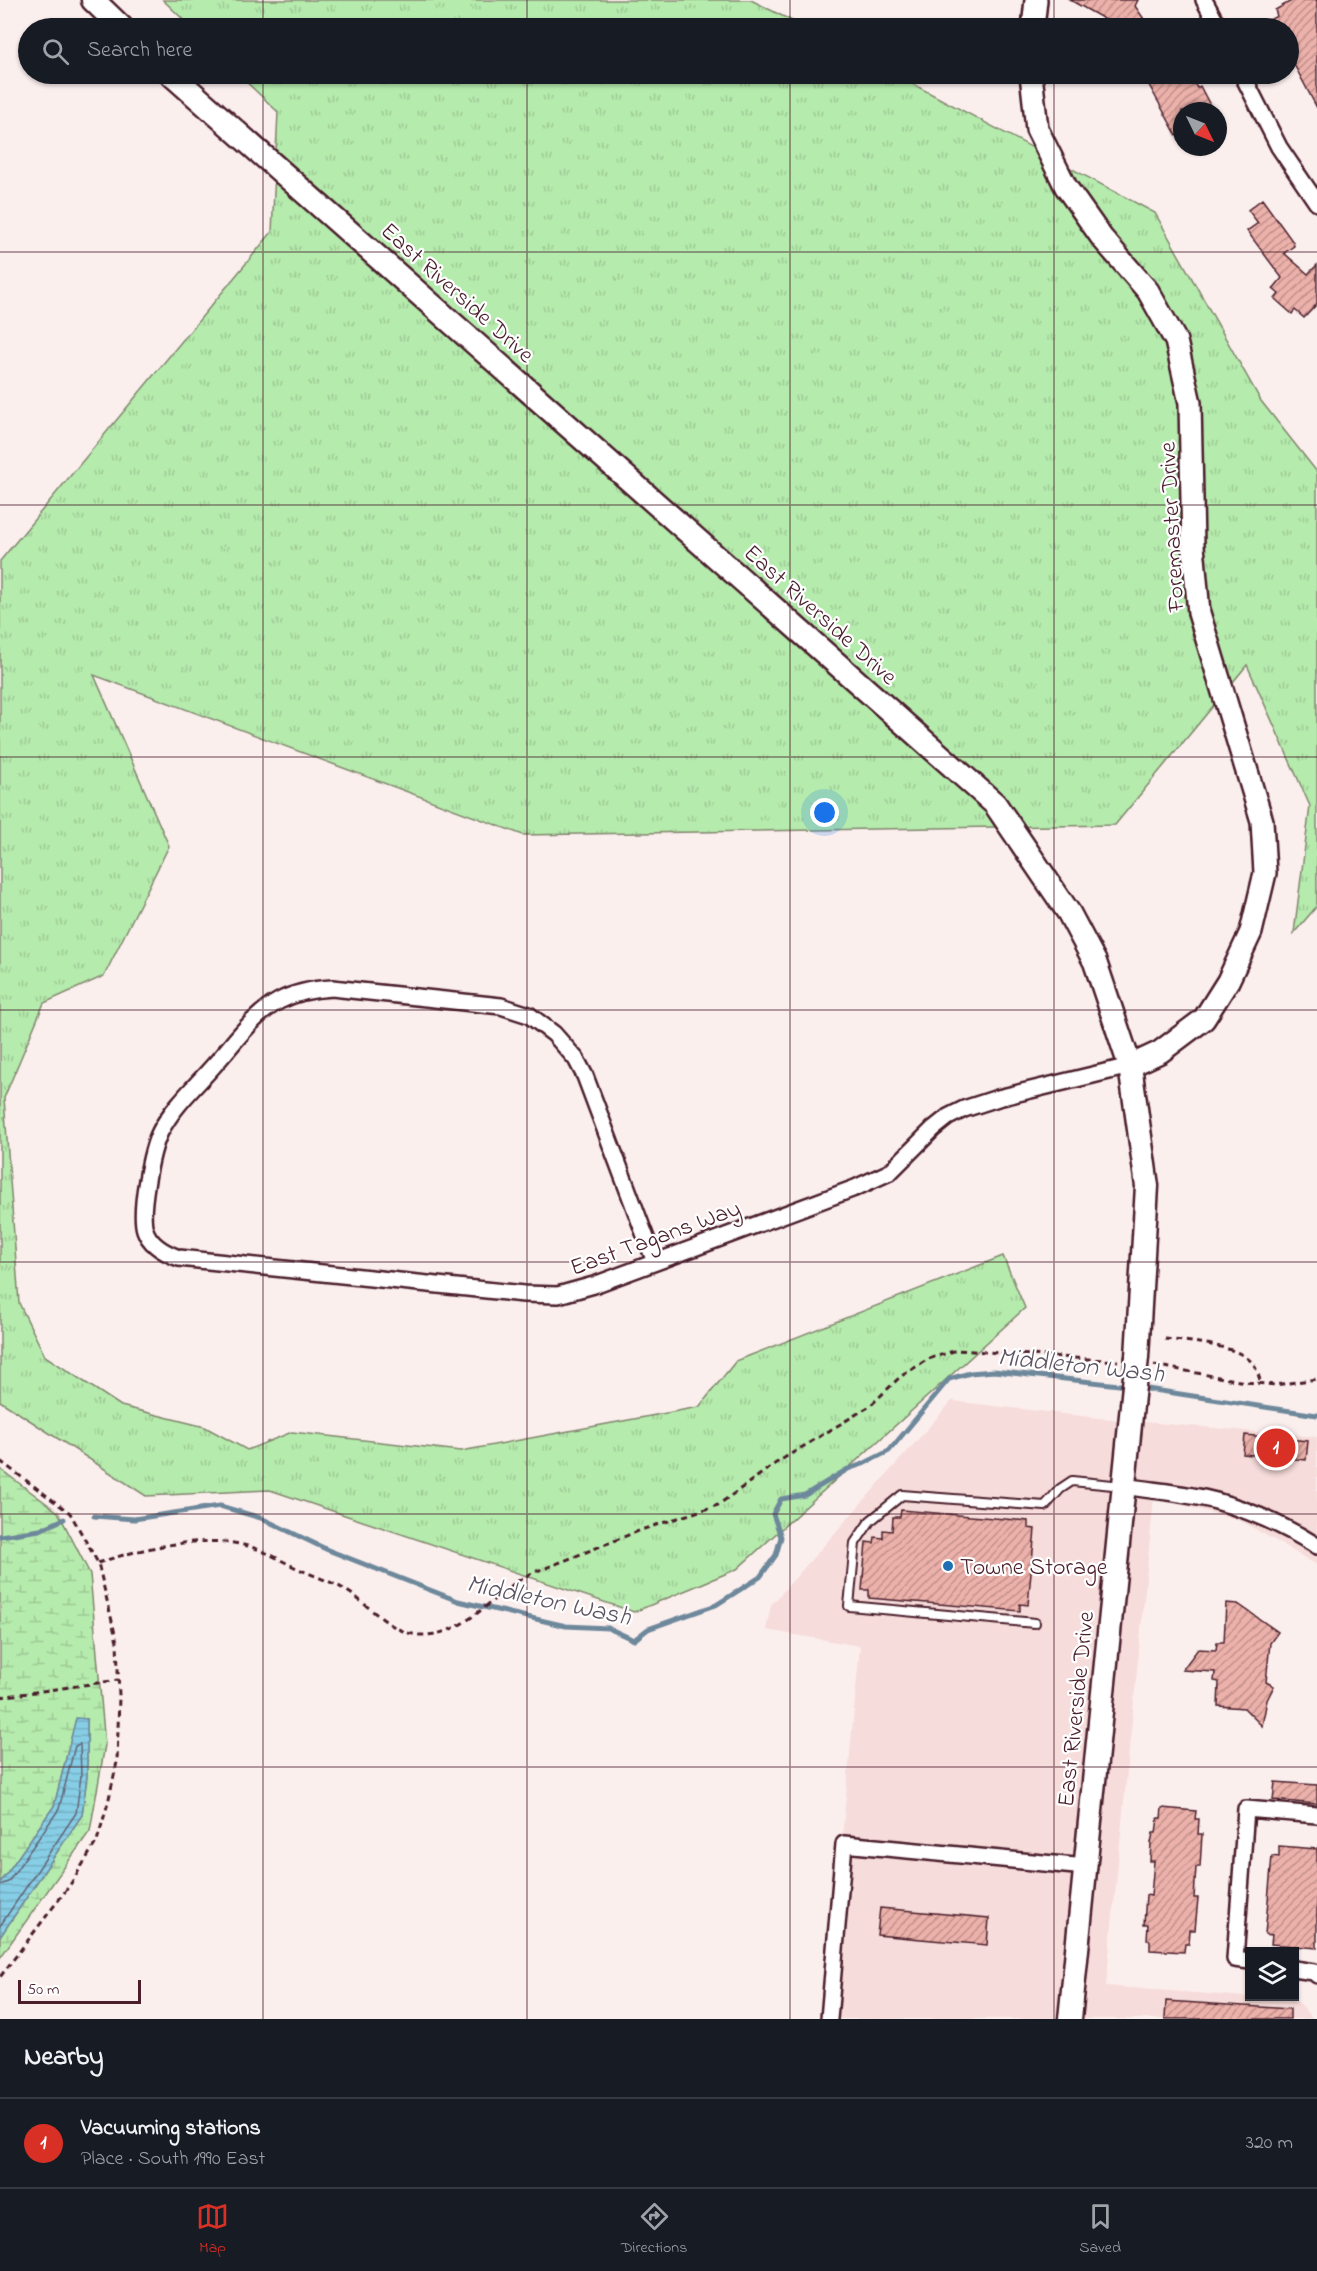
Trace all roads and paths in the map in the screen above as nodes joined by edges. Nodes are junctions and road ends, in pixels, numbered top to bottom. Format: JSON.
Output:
{"nodes":[{"id":1,"x":93,"y":0,"type":"edge"},
{"id":2,"x":1036,"y":0,"type":"edge"},
{"id":3,"x":1206,"y":1,"type":"edge"},
{"id":4,"x":112,"y":18,"type":"edge"},
{"id":5,"x":1034,"y":18,"type":"edge"},
{"id":6,"x":1214,"y":18,"type":"edge"},
{"id":7,"x":182,"y":84,"type":"edge"},
{"id":8,"x":1033,"y":84,"type":"edge"},
{"id":9,"x":1247,"y":84,"type":"edge"},
{"id":10,"x":1317,"y":203,"type":"edge"},
{"id":11,"x":1130,"y":1066,"type":"junction"},
{"id":12,"x":655,"y":1262,"type":"junction"},
{"id":13,"x":1165,"y":1339,"type":"dead end"},
{"id":14,"x":1135,"y":1361,"type":"junction"},
{"id":15,"x":1317,"y":1379,"type":"edge"},
{"id":16,"x":1261,"y":1383,"type":"junction"},
{"id":17,"x":0,"y":1461,"type":"edge"},
{"id":18,"x":1124,"y":1486,"type":"junction"},
{"id":19,"x":1317,"y":1546,"type":"edge"},
{"id":20,"x":99,"y":1563,"type":"junction"},
{"id":21,"x":1035,"y":1623,"type":"dead end"},
{"id":22,"x":118,"y":1680,"type":"junction"},
{"id":23,"x":0,"y":1697,"type":"edge"},
{"id":24,"x":1317,"y":1815,"type":"edge"},
{"id":25,"x":1086,"y":1867,"type":"junction"},
{"id":26,"x":1245,"y":1960,"type":"edge"},
{"id":27,"x":1299,"y":1970,"type":"edge"},
{"id":28,"x":1317,"y":1975,"type":"edge"},
{"id":29,"x":0,"y":1977,"type":"edge"},
{"id":30,"x":829,"y":2019,"type":"edge"},
{"id":31,"x":1070,"y":2019,"type":"edge"}],
"edges":[{"from":1,"to":4,"type":"main road"},
{"from":2,"to":5,"type":"main road"},
{"from":3,"to":6,"type":"street"},
{"from":7,"to":11,"type":"main road","name":"East Riverside Drive"},
{"from":8,"to":11,"type":"main road","name":"Foremaster Drive"},
{"from":9,"to":10,"type":"street"},
{"from":11,"to":12,"type":"street","name":"East Tagans Way"},
{"from":11,"to":14,"type":"main road","name":"East Riverside Drive"},
{"from":12,"to":12,"type":"street","name":"East Tagans Way"},
{"from":13,"to":16,"type":"path"},
{"from":14,"to":16,"type":"path"},
{"from":14,"to":18,"type":"main road","name":"East Riverside Drive","bridge":true},
{"from":14,"to":20,"type":"path"},
{"from":15,"to":16,"type":"path"},
{"from":17,"to":20,"type":"path"},
{"from":18,"to":19,"type":"street"},
{"from":18,"to":21,"type":"lane"},
{"from":18,"to":25,"type":"main road","name":"East Riverside Drive"},
{"from":20,"to":22,"type":"path"},
{"from":22,"to":23,"type":"path"},
{"from":22,"to":29,"type":"path"},
{"from":24,"to":26,"type":"street"},
{"from":25,"to":30,"type":"street"},
{"from":25,"to":31,"type":"main road","name":"East Riverside Drive"},
{"from":27,"to":28,"type":"street"}]}
